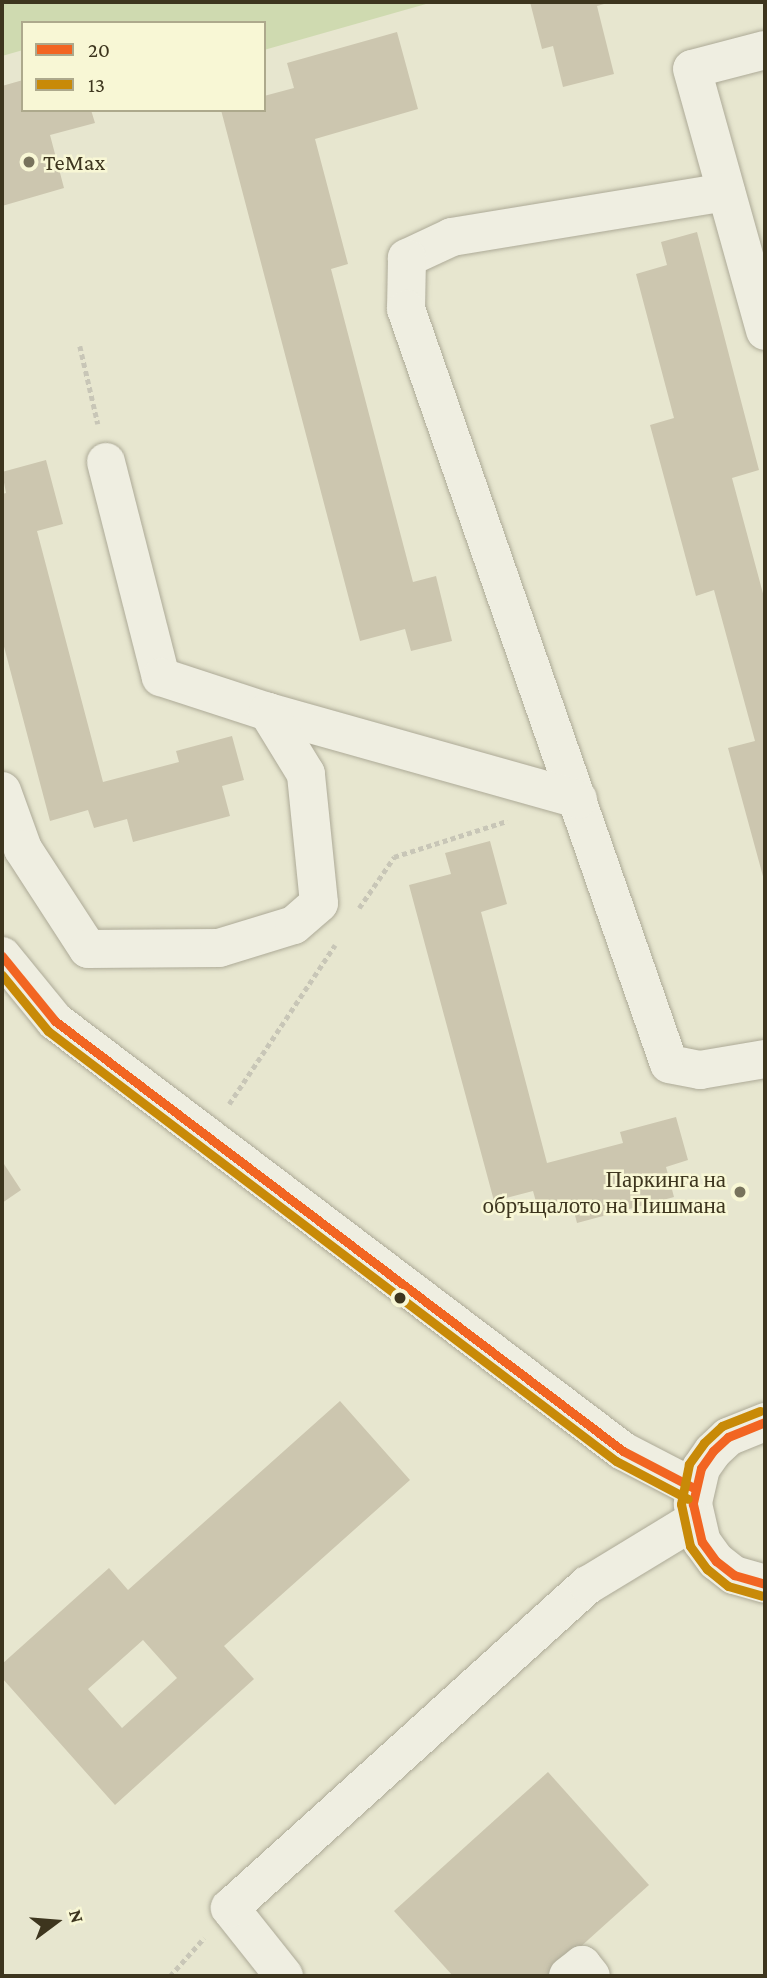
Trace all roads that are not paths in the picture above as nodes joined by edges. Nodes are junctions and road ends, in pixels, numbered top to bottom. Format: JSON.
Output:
{"nodes":[{"id":1,"x":765,"y":50,"type":"edge"},
{"id":2,"x":726,"y":192,"type":"junction"},
{"id":3,"x":765,"y":331,"type":"edge"},
{"id":4,"x":106,"y":462,"type":"road end"},
{"id":5,"x":268,"y":712,"type":"junction"},
{"id":6,"x":2,"y":791,"type":"edge"},
{"id":7,"x":578,"y":799,"type":"junction"},
{"id":8,"x":2,"y":957,"type":"edge"},
{"id":9,"x":765,"y":1059,"type":"edge"},
{"id":10,"x":765,"y":1422,"type":"edge"},
{"id":11,"x":695,"y":1504,"type":"junction"},
{"id":12,"x":762,"y":1585,"type":"edge"},
{"id":13,"x":284,"y":1976,"type":"edge"},
{"id":14,"x":568,"y":1976,"type":"edge"},
{"id":15,"x":591,"y":1976,"type":"edge"}],
"edges":[{"from":1,"to":2,"type":"street"},
{"from":2,"to":3,"type":"street"},
{"from":2,"to":7,"type":"street"},
{"from":4,"to":5,"type":"street"},
{"from":5,"to":6,"type":"street"},
{"from":5,"to":7,"type":"street"},
{"from":7,"to":9,"type":"street"},
{"from":8,"to":11,"type":"street"},
{"from":10,"to":11,"type":"street"},
{"from":11,"to":12,"type":"street"},
{"from":11,"to":13,"type":"street"},
{"from":14,"to":15,"type":"street"}]}
